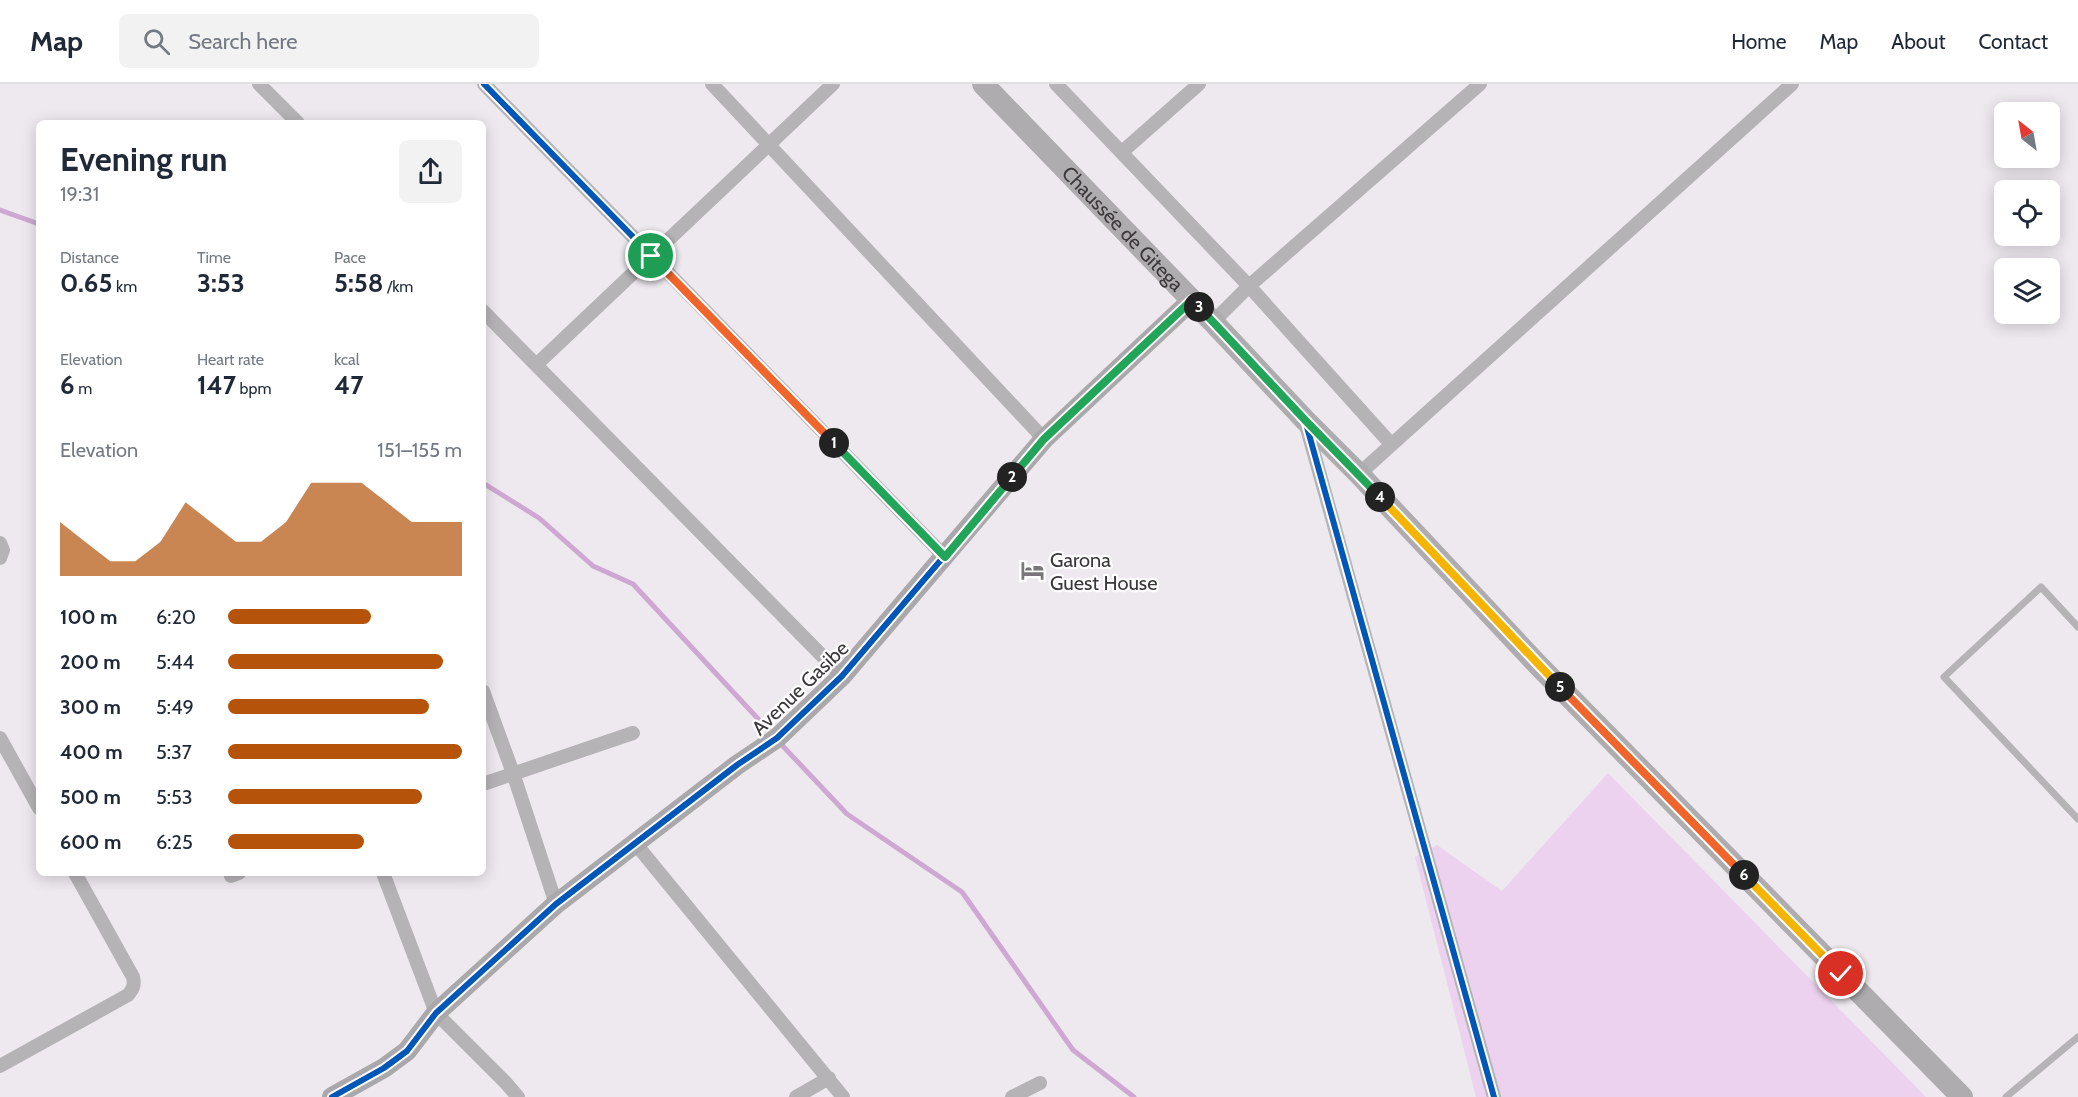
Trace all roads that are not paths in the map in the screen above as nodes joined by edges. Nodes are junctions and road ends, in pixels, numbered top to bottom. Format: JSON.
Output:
{"nodes":[{"id":1,"x":259,"y":84,"type":"edge"},
{"id":2,"x":484,"y":84,"type":"edge"},
{"id":3,"x":712,"y":84,"type":"edge"},
{"id":4,"x":833,"y":84,"type":"edge"},
{"id":5,"x":983,"y":84,"type":"edge"},
{"id":6,"x":1056,"y":84,"type":"edge"},
{"id":7,"x":1198,"y":84,"type":"edge"},
{"id":8,"x":1480,"y":84,"type":"edge"},
{"id":9,"x":1770,"y":84,"type":"edge"},
{"id":10,"x":1792,"y":84,"type":"edge"},
{"id":11,"x":1779,"y":96,"type":"junction"},
{"id":12,"x":295,"y":120,"type":"edge"},
{"id":13,"x":770,"y":144,"type":"junction"},
{"id":14,"x":1122,"y":152,"type":"junction"},
{"id":15,"x":651,"y":256,"type":"junction"},
{"id":16,"x":1249,"y":286,"type":"junction"},
{"id":17,"x":1192,"y":300,"type":"junction"},
{"id":18,"x":486,"y":314,"type":"edge"},
{"id":19,"x":1213,"y":322,"type":"junction"},
{"id":20,"x":536,"y":365,"type":"junction"},
{"id":21,"x":1305,"y":420,"type":"junction"},
{"id":22,"x":1044,"y":439,"type":"junction"},
{"id":23,"x":1391,"y":444,"type":"junction"},
{"id":24,"x":1359,"y":474,"type":"junction"},
{"id":25,"x":0,"y":543,"type":"edge"},
{"id":26,"x":945,"y":557,"type":"junction"},
{"id":27,"x":0,"y":558,"type":"edge"},
{"id":28,"x":2078,"y":627,"type":"edge"},
{"id":29,"x":842,"y":676,"type":"junction"},
{"id":30,"x":486,"y":699,"type":"edge"},
{"id":31,"x":633,"y":733,"type":"dead end"},
{"id":32,"x":0,"y":738,"type":"edge"},
{"id":33,"x":6,"y":761,"type":"edge"},
{"id":34,"x":513,"y":773,"type":"junction"},
{"id":35,"x":486,"y":783,"type":"edge"},
{"id":36,"x":36,"y":804,"type":"edge"},
{"id":37,"x":2078,"y":819,"type":"edge"},
{"id":38,"x":635,"y":843,"type":"junction"},
{"id":39,"x":77,"y":876,"type":"edge"},
{"id":40,"x":384,"y":876,"type":"edge"},
{"id":41,"x":556,"y":904,"type":"junction"},
{"id":42,"x":436,"y":1013,"type":"junction"},
{"id":43,"x":2078,"y":1037,"type":"edge"},
{"id":44,"x":0,"y":1066,"type":"edge"},
{"id":45,"x":829,"y":1078,"type":"junction"},
{"id":46,"x":1040,"y":1083,"type":"dead end"},
{"id":47,"x":332,"y":1097,"type":"edge"},
{"id":48,"x":518,"y":1097,"type":"edge"},
{"id":49,"x":796,"y":1097,"type":"edge"},
{"id":50,"x":843,"y":1097,"type":"edge"},
{"id":51,"x":1012,"y":1097,"type":"edge"},
{"id":52,"x":1494,"y":1097,"type":"edge"},
{"id":53,"x":1962,"y":1097,"type":"edge"},
{"id":54,"x":2006,"y":1097,"type":"edge"}],
"edges":[{"from":1,"to":12,"type":"street"},
{"from":2,"to":15,"type":"street"},
{"from":3,"to":13,"type":"street"},
{"from":4,"to":13,"type":"street"},
{"from":5,"to":17,"type":"main road","name":"Chaussée de Gitega"},
{"from":6,"to":14,"type":"street"},
{"from":7,"to":14,"type":"street"},
{"from":8,"to":16,"type":"street"},
{"from":9,"to":11,"type":"street"},
{"from":10,"to":11,"type":"street"},
{"from":11,"to":23,"type":"street"},
{"from":13,"to":15,"type":"street"},
{"from":13,"to":22,"type":"street"},
{"from":14,"to":16,"type":"street"},
{"from":15,"to":20,"type":"street"},
{"from":15,"to":26,"type":"street"},
{"from":16,"to":19,"type":"street"},
{"from":16,"to":23,"type":"street"},
{"from":17,"to":19,"type":"main road","name":"Chaussée de Gitega"},
{"from":17,"to":22,"type":"street","name":"Avenue Gasibe"},
{"from":18,"to":20,"type":"street"},
{"from":19,"to":21,"type":"main road","name":"Chaussée de Gitega"},
{"from":20,"to":29,"type":"street"},
{"from":21,"to":24,"type":"main road","name":"Chaussée de Gitega"},
{"from":21,"to":52,"type":"street"},
{"from":22,"to":26,"type":"street","name":"Avenue Gasibe"},
{"from":23,"to":24,"type":"street"},
{"from":24,"to":53,"type":"main road","name":"Chaussée de Gitega"},
{"from":25,"to":27,"type":"street"},
{"from":26,"to":29,"type":"street","name":"Avenue Gasibe"},
{"from":28,"to":37,"type":"lane"},
{"from":29,"to":38,"type":"street","name":"Avenue Gasibe"},
{"from":30,"to":34,"type":"street"},
{"from":31,"to":34,"type":"street"},
{"from":32,"to":33,"type":"street"},
{"from":33,"to":36,"type":"street"},
{"from":34,"to":35,"type":"street"},
{"from":34,"to":41,"type":"street"},
{"from":38,"to":41,"type":"street","name":"Avenue Gasibe"},
{"from":38,"to":45,"type":"street"},
{"from":39,"to":44,"type":"street"},
{"from":40,"to":42,"type":"street"},
{"from":41,"to":42,"type":"street","name":"Avenue Gasibe"},
{"from":42,"to":47,"type":"street","name":"Avenue Gasibe"},
{"from":42,"to":48,"type":"street"},
{"from":43,"to":54,"type":"lane"},
{"from":45,"to":49,"type":"street"},
{"from":45,"to":50,"type":"street"},
{"from":46,"to":51,"type":"street"}]}
